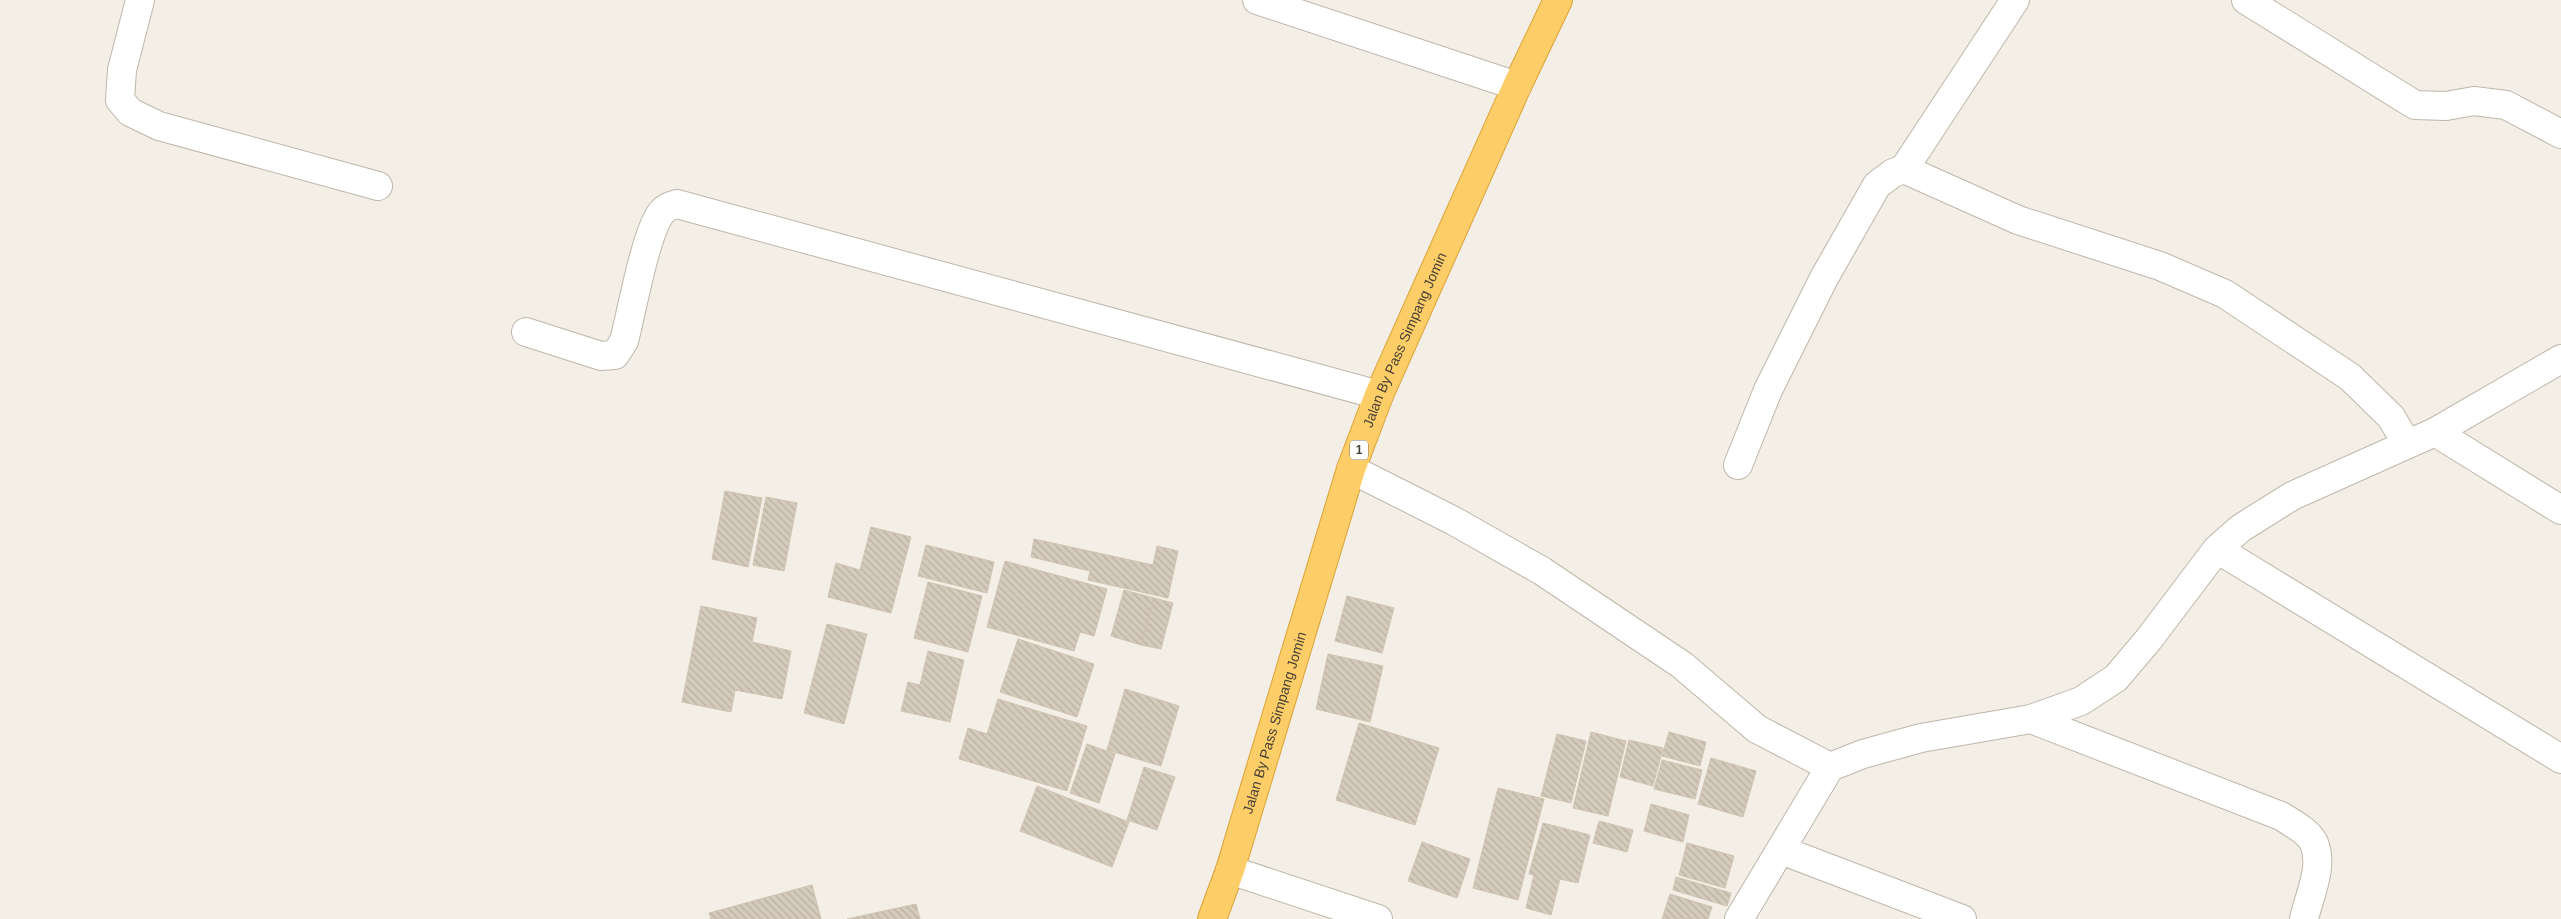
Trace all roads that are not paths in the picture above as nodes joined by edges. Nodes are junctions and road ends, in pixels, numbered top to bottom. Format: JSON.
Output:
{"nodes":[{"id":1,"x":140,"y":0,"type":"edge"},
{"id":2,"x":1257,"y":0,"type":"edge"},
{"id":3,"x":1558,"y":0,"type":"edge"},
{"id":4,"x":2015,"y":0,"type":"edge"},
{"id":5,"x":2246,"y":0,"type":"edge"},
{"id":6,"x":1517,"y":86,"type":"junction"},
{"id":7,"x":2561,"y":134,"type":"edge"},
{"id":8,"x":1904,"y":169,"type":"junction"},
{"id":9,"x":378,"y":186,"type":"dead end"},
{"id":10,"x":526,"y":332,"type":"dead end"},
{"id":11,"x":2561,"y":359,"type":"edge"},
{"id":12,"x":1379,"y":395,"type":"junction"},
{"id":13,"x":2435,"y":432,"type":"junction"},
{"id":14,"x":2407,"y":444,"type":"junction"},
{"id":15,"x":1738,"y":465,"type":"dead end"},
{"id":16,"x":1352,"y":469,"type":"junction"},
{"id":17,"x":2561,"y":510,"type":"edge"},
{"id":18,"x":2217,"y":549,"type":"junction"},
{"id":19,"x":2031,"y":718,"type":"junction"},
{"id":20,"x":2561,"y":759,"type":"edge"},
{"id":21,"x":1830,"y":767,"type":"junction"},
{"id":22,"x":1781,"y":850,"type":"junction"},
{"id":23,"x":1230,"y":870,"type":"junction"},
{"id":24,"x":1212,"y":919,"type":"edge"},
{"id":25,"x":1378,"y":919,"type":"edge"},
{"id":26,"x":1739,"y":919,"type":"edge"},
{"id":27,"x":1962,"y":919,"type":"edge"},
{"id":28,"x":2304,"y":919,"type":"edge"}],
"edges":[{"from":1,"to":9,"type":"street"},
{"from":2,"to":6,"type":"street"},
{"from":3,"to":6,"type":"highway","name":"Jalan By Pass Simpang Jomin","number":"1"},
{"from":4,"to":8,"type":"street"},
{"from":5,"to":7,"type":"street"},
{"from":6,"to":12,"type":"highway","name":"Jalan By Pass Simpang Jomin","number":"1"},
{"from":8,"to":14,"type":"street"},
{"from":8,"to":15,"type":"street"},
{"from":10,"to":12,"type":"street"},
{"from":11,"to":13,"type":"street"},
{"from":12,"to":16,"type":"highway","name":"Jalan By Pass Simpang Jomin","number":"1"},
{"from":13,"to":14,"type":"street"},
{"from":13,"to":17,"type":"street"},
{"from":14,"to":18,"type":"street"},
{"from":16,"to":21,"type":"street"},
{"from":16,"to":23,"type":"highway","name":"Jalan By Pass Simpang Jomin","number":"1"},
{"from":18,"to":19,"type":"street"},
{"from":18,"to":20,"type":"street"},
{"from":19,"to":21,"type":"street"},
{"from":19,"to":28,"type":"street"},
{"from":21,"to":22,"type":"street"},
{"from":22,"to":26,"type":"street"},
{"from":22,"to":27,"type":"street"},
{"from":23,"to":24,"type":"highway","name":"Jalan By Pass Simpang Jomin","number":"1"},
{"from":23,"to":25,"type":"street"}]}
